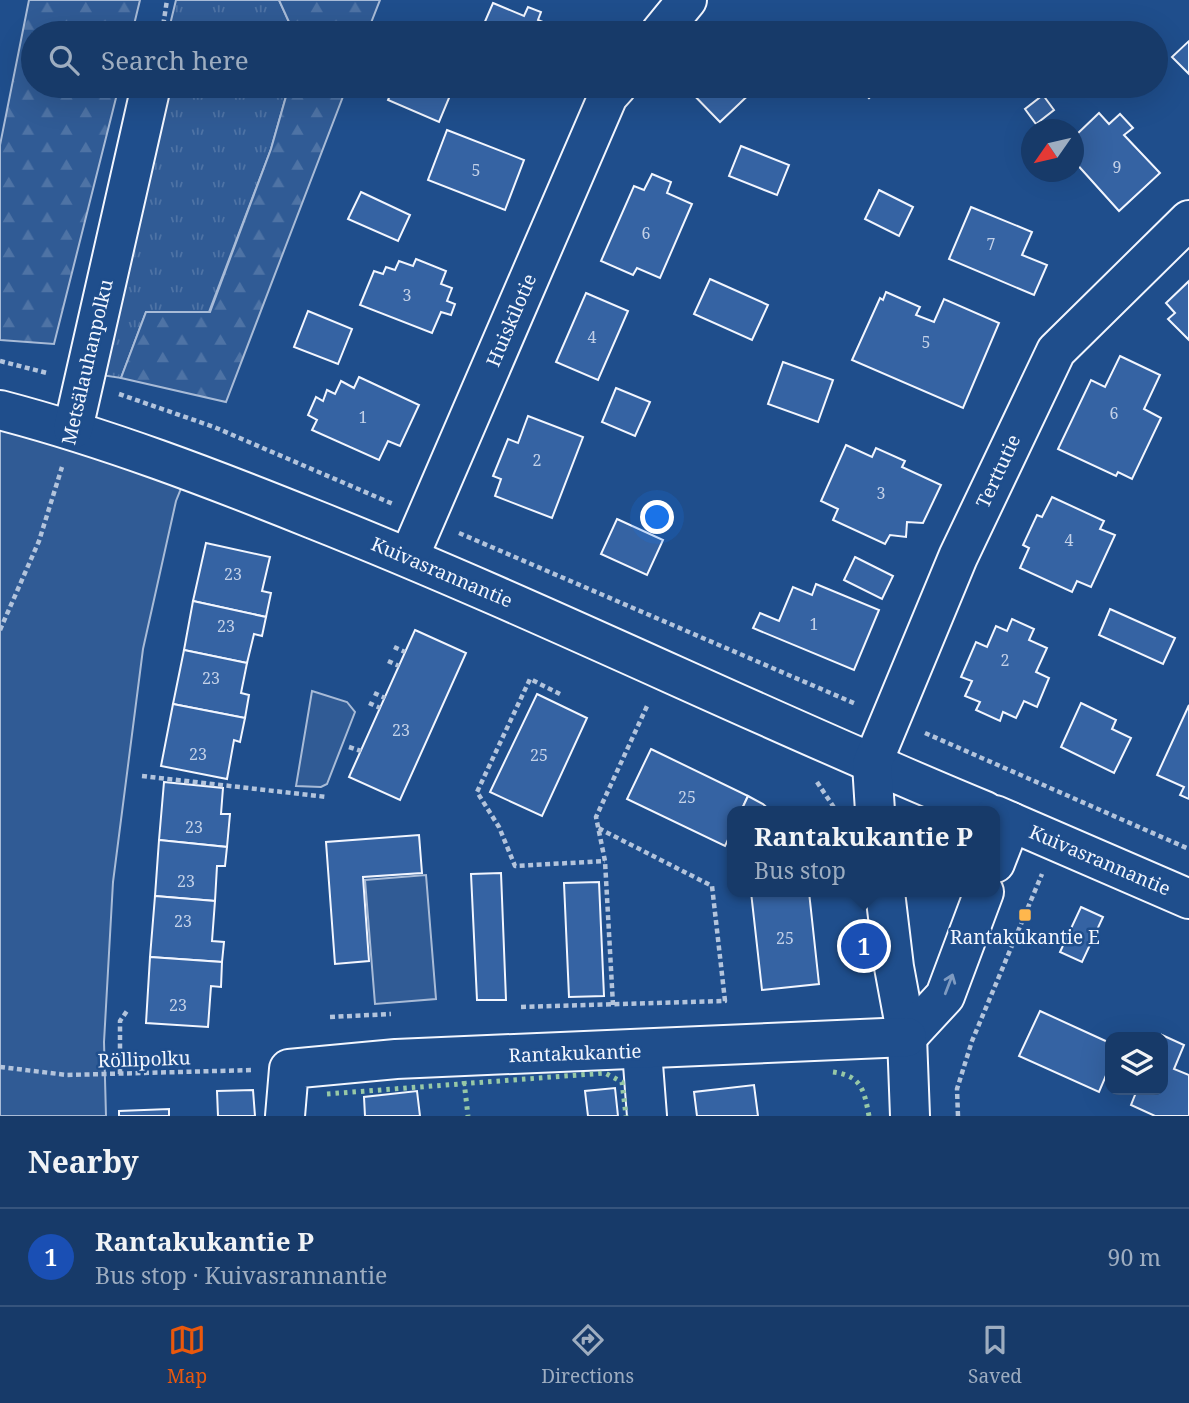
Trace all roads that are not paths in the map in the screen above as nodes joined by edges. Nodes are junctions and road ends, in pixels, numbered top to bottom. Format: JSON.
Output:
{"nodes":[{"id":1,"x":687,"y":0,"type":"edge"},
{"id":2,"x":670,"y":21,"type":"edge"},
{"id":3,"x":148,"y":98,"type":"edge"},
{"id":4,"x":607,"y":98,"type":"edge"},
{"id":5,"x":1189,"y":220,"type":"edge"},
{"id":6,"x":0,"y":410,"type":"edge"},
{"id":7,"x":73,"y":429,"type":"junction"},
{"id":8,"x":409,"y":556,"type":"junction"},
{"id":9,"x":872,"y":764,"type":"junction"},
{"id":10,"x":876,"y":806,"type":"edge"},
{"id":11,"x":973,"y":806,"type":"edge"},
{"id":12,"x":1000,"y":817,"type":"edge"},
{"id":13,"x":885,"y":897,"type":"edge"},
{"id":14,"x":982,"y":897,"type":"edge"},
{"id":15,"x":1189,"y":899,"type":"edge"},
{"id":16,"x":907,"y":1037,"type":"junction"},
{"id":17,"x":629,"y":1051,"type":"junction"},
{"id":18,"x":285,"y":1116,"type":"edge"},
{"id":19,"x":647,"y":1116,"type":"edge"},
{"id":20,"x":910,"y":1116,"type":"edge"}],
"edges":[{"from":1,"to":2,"type":"street"},
{"from":3,"to":7,"type":"street","name":"Metsälauhanpolku"},
{"from":4,"to":8,"type":"street","name":"Huiskilotie"},
{"from":5,"to":9,"type":"street","name":"Terttutie"},
{"from":6,"to":7,"type":"street","name":"Kuivasrannantie"},
{"from":7,"to":8,"type":"street","name":"Kuivasrannantie"},
{"from":8,"to":9,"type":"street","name":"Kuivasrannantie"},
{"from":9,"to":10,"type":"street"},
{"from":9,"to":11,"type":"street","name":"Kuivasrannantie"},
{"from":12,"to":15,"type":"street","name":"Kuivasrannantie"},
{"from":13,"to":16,"type":"street"},
{"from":16,"to":14,"type":"street","one_way":true},
{"from":16,"to":17,"type":"street","name":"Rantakukantie"},
{"from":16,"to":20,"type":"street"},
{"from":17,"to":18,"type":"street","name":"Rantakukantie"},
{"from":17,"to":19,"type":"street"}]}
